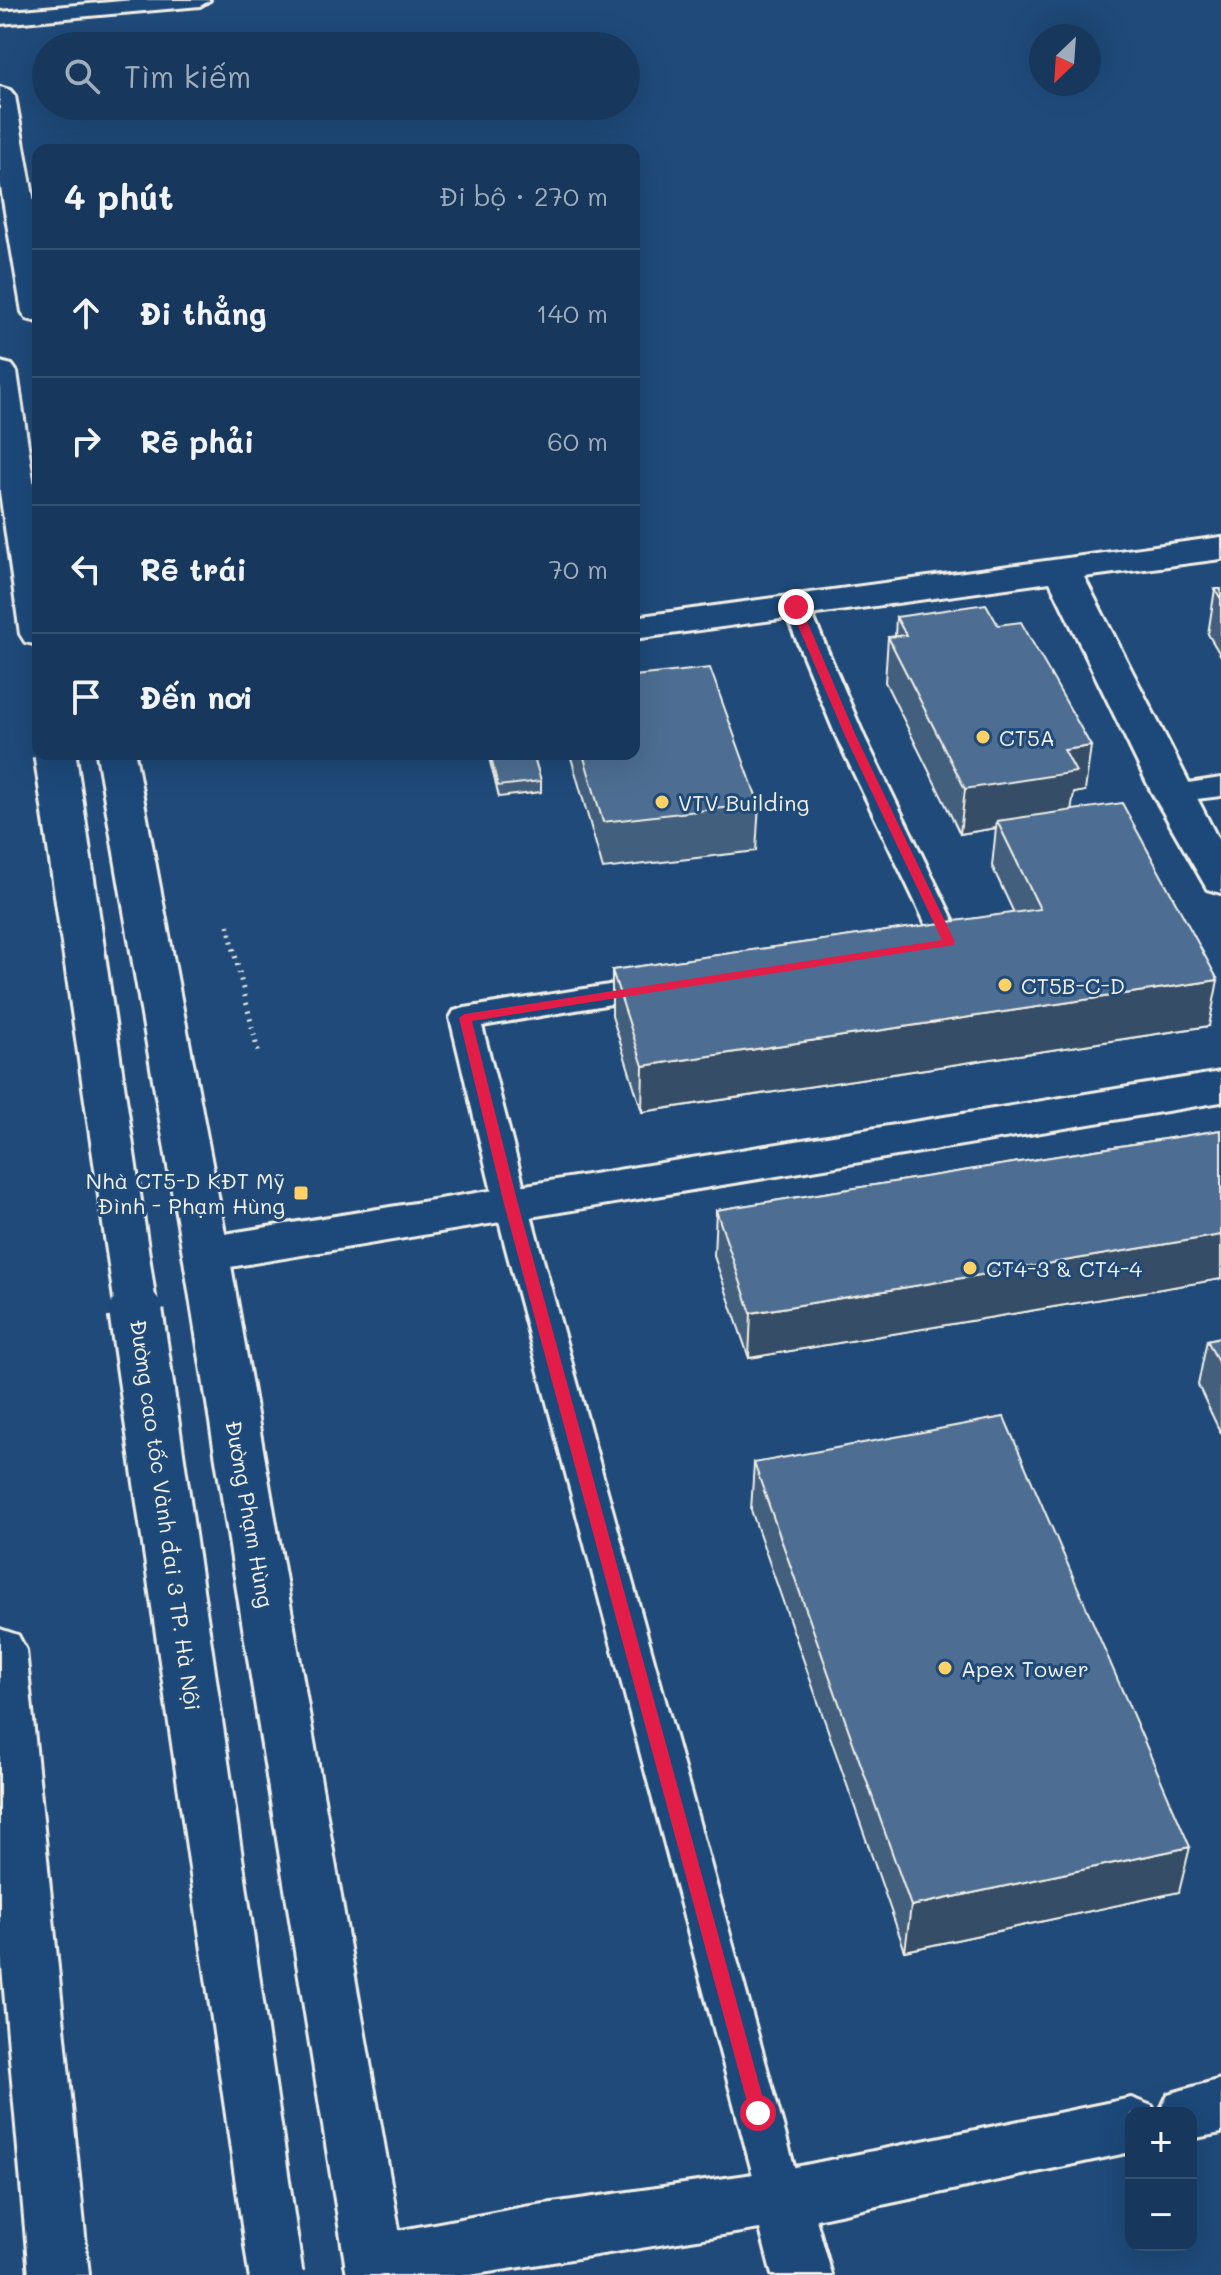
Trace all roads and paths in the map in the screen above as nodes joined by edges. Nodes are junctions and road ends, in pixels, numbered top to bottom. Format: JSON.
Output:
{"nodes":[{"id":1,"x":200,"y":0,"type":"edge"},
{"id":2,"x":0,"y":18,"type":"edge"},
{"id":3,"x":0,"y":96,"type":"edge"},
{"id":4,"x":32,"y":278,"type":"edge"},
{"id":5,"x":0,"y":372,"type":"edge"},
{"id":6,"x":1221,"y":548,"type":"edge"},
{"id":7,"x":1061,"y":567,"type":"junction"},
{"id":8,"x":32,"y":593,"type":"edge"},
{"id":9,"x":796,"y":607,"type":"junction"},
{"id":10,"x":640,"y":627,"type":"edge"},
{"id":11,"x":56,"y":760,"type":"edge"},
{"id":12,"x":117,"y":760,"type":"edge"},
{"id":13,"x":1221,"y":787,"type":"edge"},
{"id":14,"x":1172,"y":793,"type":"junction"},
{"id":15,"x":1221,"y":880,"type":"edge"},
{"id":16,"x":228,"y":925,"type":"dead end"},
{"id":17,"x":902,"y":950,"type":"edge"},
{"id":18,"x":683,"y":984,"type":"edge"},
{"id":19,"x":258,"y":1052,"type":"dead end"},
{"id":20,"x":1221,"y":1087,"type":"edge"},
{"id":21,"x":511,"y":1204,"type":"junction"},
{"id":22,"x":206,"y":1254,"type":"junction"},
{"id":23,"x":0,"y":1650,"type":"edge"},
{"id":24,"x":1221,"y":2106,"type":"edge"},
{"id":25,"x":1197,"y":2111,"type":"edge"},
{"id":26,"x":1125,"y":2126,"type":"edge"},
{"id":27,"x":781,"y":2198,"type":"junction"},
{"id":28,"x":376,"y":2270,"type":"edge"},
{"id":29,"x":59,"y":2275,"type":"edge"},
{"id":30,"x":276,"y":2275,"type":"edge"},
{"id":31,"x":802,"y":2275,"type":"edge"}],
"edges":[{"from":1,"to":2,"type":"lane"},
{"from":3,"to":4,"type":"main road"},
{"from":5,"to":8,"type":"main road"},
{"from":6,"to":7,"type":"main road"},
{"from":7,"to":9,"type":"main road"},
{"from":7,"to":14,"type":"main road"},
{"from":9,"to":10,"type":"main road"},
{"from":9,"to":17,"type":"lane"},
{"from":11,"to":30,"type":"main road","name":"Đường cao tốc Vành đai 3 TP. Hà Nội","bridge":true},
{"from":12,"to":22,"type":"main road","name":"Đường Phạm Hùng"},
{"from":13,"to":14,"type":"lane"},
{"from":14,"to":15,"type":"main road"},
{"from":16,"to":19,"type":"path"},
{"from":18,"to":21,"type":"lane"},
{"from":20,"to":21,"type":"main road"},
{"from":21,"to":22,"type":"main road"},
{"from":21,"to":27,"type":"lane"},
{"from":22,"to":28,"type":"main road","name":"Đường Phạm Hùng"},
{"from":23,"to":29,"type":"main road"},
{"from":24,"to":25,"type":"main road"},
{"from":26,"to":27,"type":"main road"},
{"from":27,"to":28,"type":"main road"},
{"from":27,"to":31,"type":"main road"}]}
